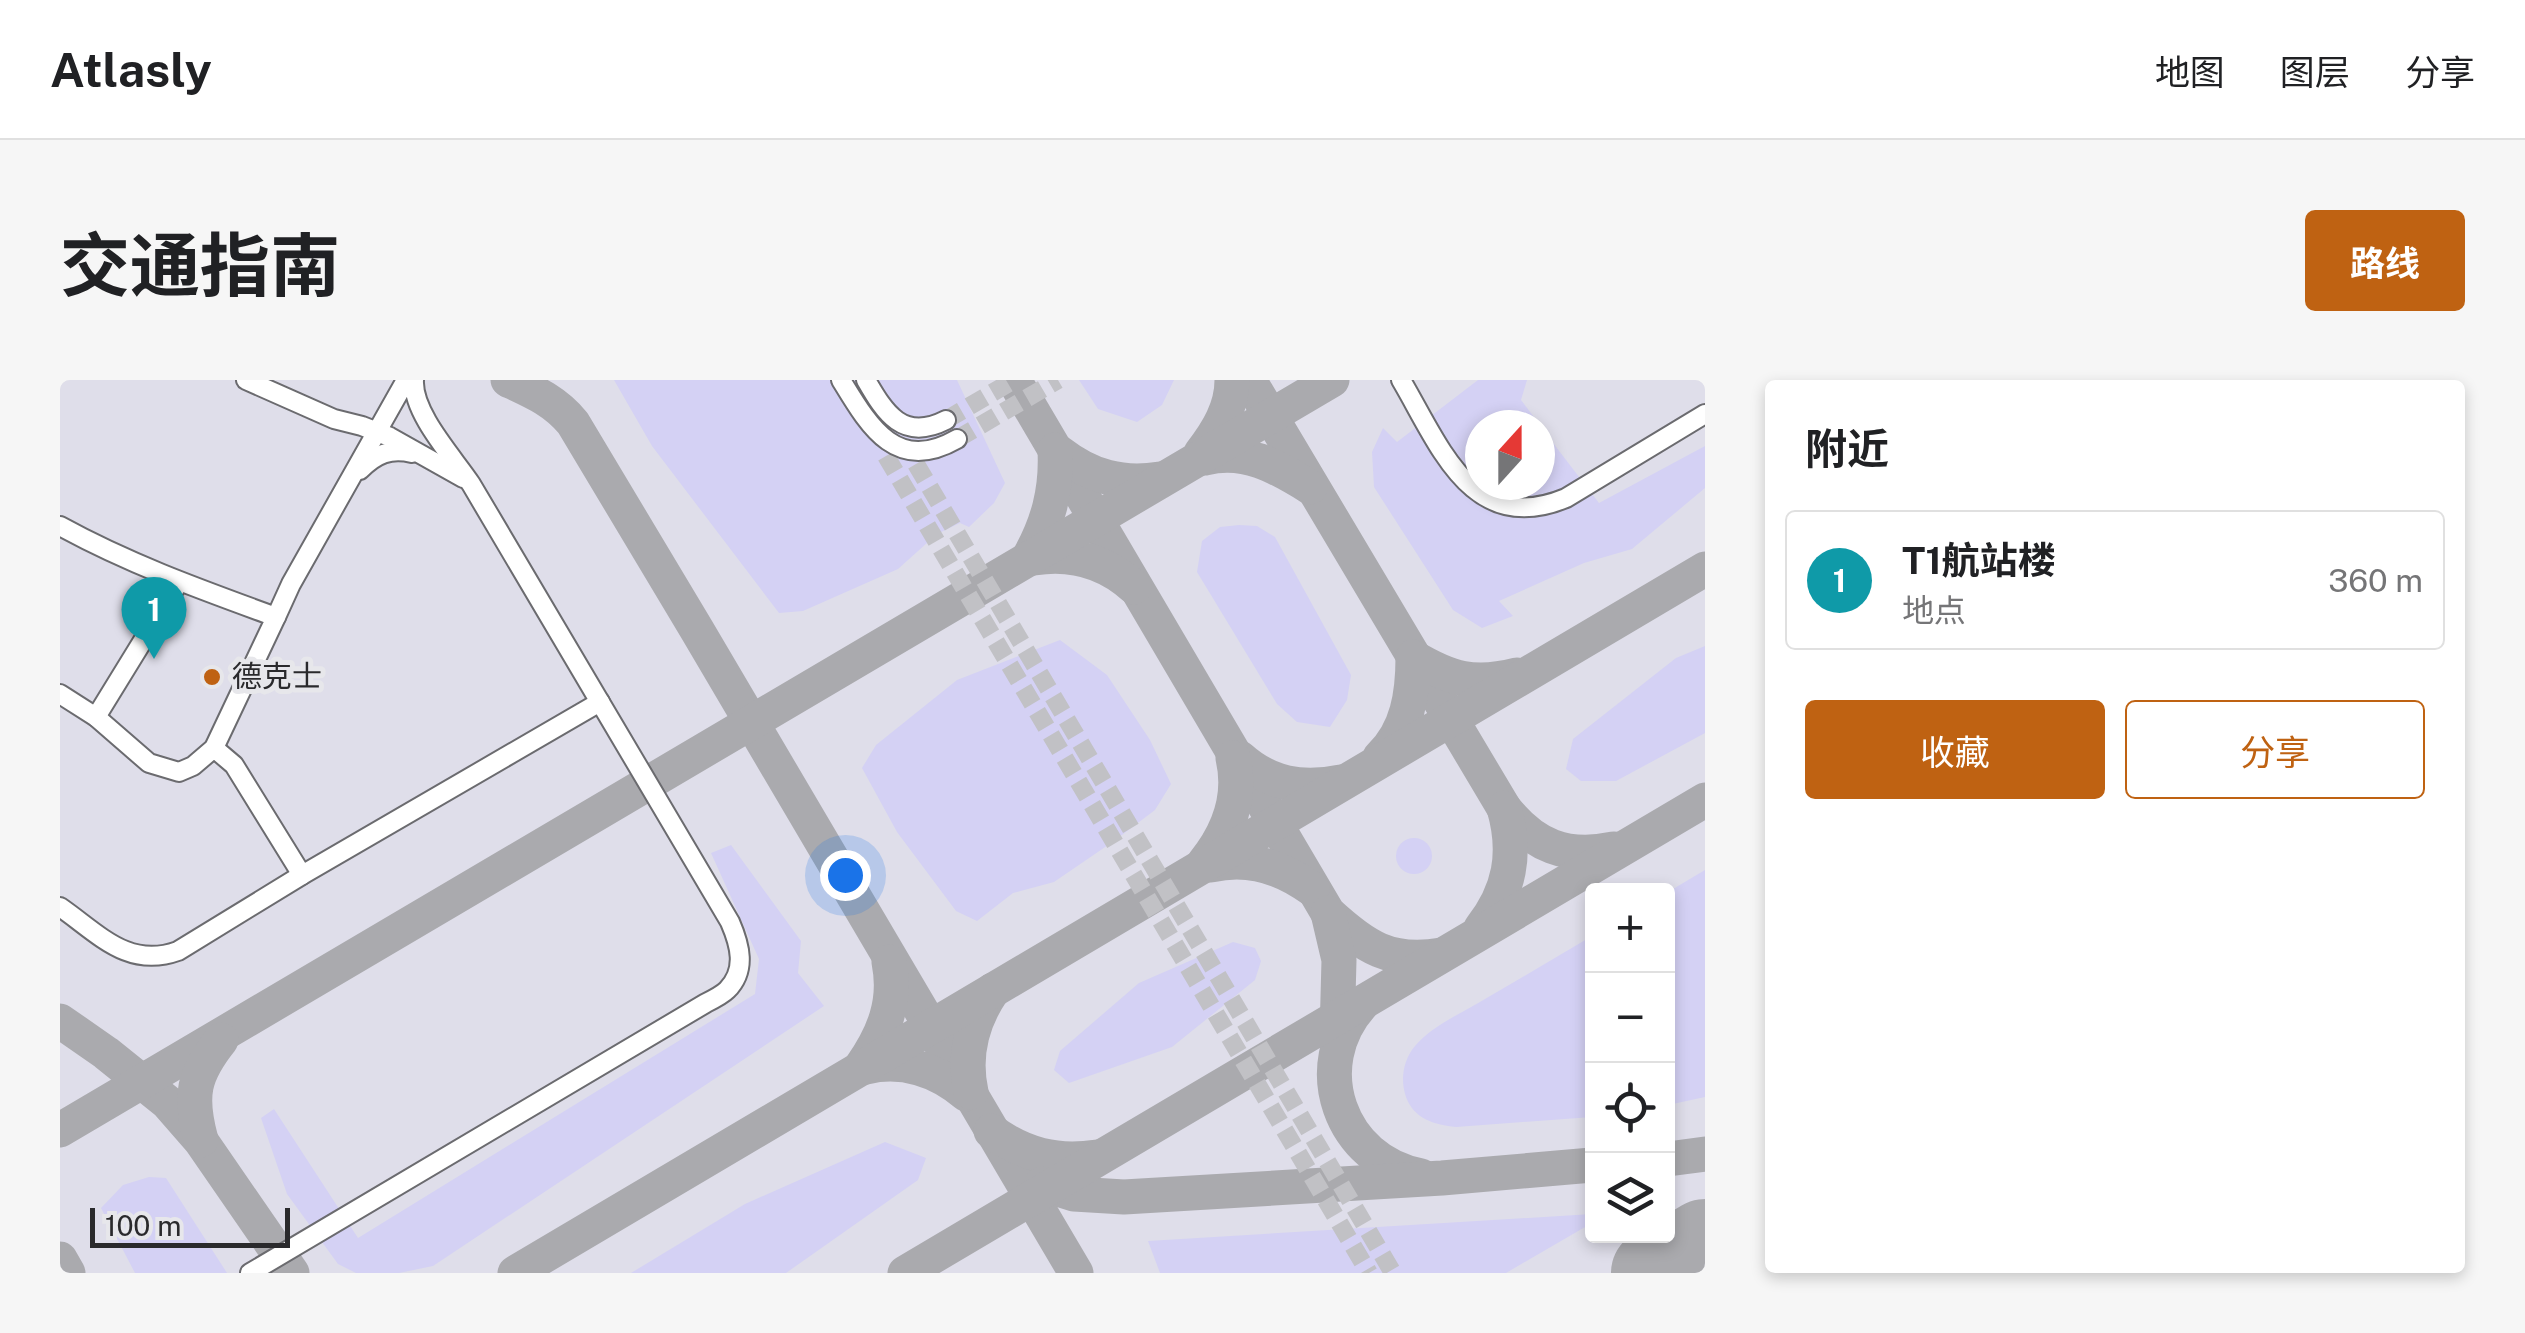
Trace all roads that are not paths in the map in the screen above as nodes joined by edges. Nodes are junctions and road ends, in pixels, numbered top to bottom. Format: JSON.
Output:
{"nodes":[{"id":1,"x":246,"y":380,"type":"edge"},
{"id":2,"x":406,"y":380,"type":"edge"},
{"id":3,"x":414,"y":380,"type":"edge"},
{"id":4,"x":841,"y":380,"type":"edge"},
{"id":5,"x":866,"y":380,"type":"edge"},
{"id":6,"x":1401,"y":380,"type":"edge"},
{"id":7,"x":394,"y":401,"type":"junction"},
{"id":8,"x":1705,"y":414,"type":"edge"},
{"id":9,"x":334,"y":420,"type":"junction"},
{"id":10,"x":946,"y":420,"type":"tunnel mouth"},
{"id":11,"x":377,"y":431,"type":"junction"},
{"id":12,"x":957,"y":439,"type":"tunnel mouth"},
{"id":13,"x":437,"y":462,"type":"junction"},
{"id":14,"x":349,"y":480,"type":"junction"},
{"id":15,"x":471,"y":484,"type":"junction"},
{"id":16,"x":60,"y":526,"type":"edge"},
{"id":17,"x":179,"y":582,"type":"junction"},
{"id":18,"x":276,"y":617,"type":"junction"},
{"id":19,"x":60,"y":694,"type":"edge"},
{"id":20,"x":600,"y":702,"type":"junction"},
{"id":21,"x":96,"y":717,"type":"junction"},
{"id":22,"x":214,"y":748,"type":"junction"},
{"id":23,"x":302,"y":875,"type":"junction"},
{"id":24,"x":62,"y":913,"type":"edge"},
{"id":25,"x":250,"y":1273,"type":"edge"}],
"edges":[{"from":1,"to":9,"type":"lane"},
{"from":2,"to":7,"type":"lane"},
{"from":3,"to":15,"type":"lane"},
{"from":4,"to":12,"type":"lane"},
{"from":5,"to":10,"type":"lane"},
{"from":6,"to":8,"type":"lane"},
{"from":7,"to":9,"type":"lane"},
{"from":7,"to":11,"type":"lane"},
{"from":9,"to":11,"type":"lane"},
{"from":9,"to":14,"type":"lane"},
{"from":11,"to":13,"type":"lane"},
{"from":11,"to":14,"type":"lane"},
{"from":13,"to":14,"type":"lane"},
{"from":13,"to":15,"type":"lane"},
{"from":14,"to":18,"type":"lane"},
{"from":15,"to":20,"type":"lane"},
{"from":16,"to":17,"type":"lane"},
{"from":17,"to":18,"type":"lane"},
{"from":17,"to":21,"type":"lane"},
{"from":18,"to":22,"type":"lane"},
{"from":19,"to":21,"type":"lane"},
{"from":20,"to":23,"type":"lane"},
{"from":20,"to":25,"type":"lane"},
{"from":21,"to":22,"type":"lane"},
{"from":22,"to":23,"type":"lane"},
{"from":23,"to":24,"type":"lane"}]}
